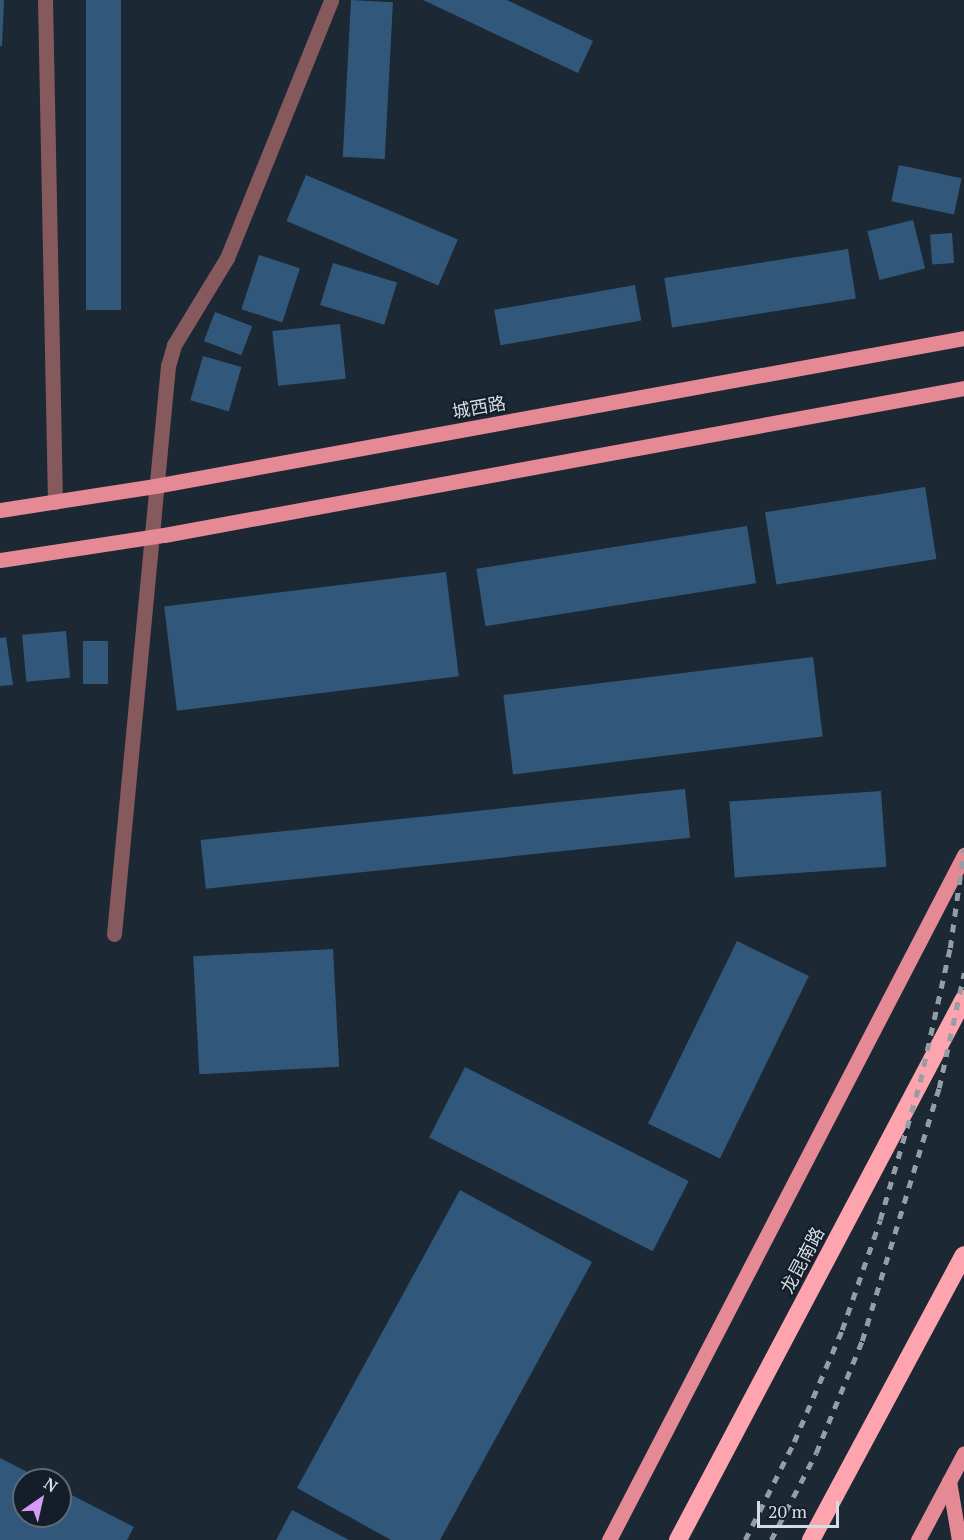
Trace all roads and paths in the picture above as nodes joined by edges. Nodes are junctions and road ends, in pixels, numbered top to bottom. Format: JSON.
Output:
{"nodes":[{"id":1,"x":45,"y":0,"type":"edge"},
{"id":2,"x":331,"y":0,"type":"edge"},
{"id":3,"x":964,"y":338,"type":"edge"},
{"id":4,"x":964,"y":388,"type":"edge"},
{"id":5,"x":155,"y":486,"type":"junction"},
{"id":6,"x":54,"y":502,"type":"junction"},
{"id":7,"x":0,"y":510,"type":"edge"},
{"id":8,"x":151,"y":537,"type":"junction"},
{"id":9,"x":0,"y":560,"type":"edge"},
{"id":10,"x":964,"y":855,"type":"edge"},
{"id":11,"x":114,"y":934,"type":"dead end"},
{"id":12,"x":964,"y":999,"type":"edge"},
{"id":13,"x":964,"y":1255,"type":"edge"},
{"id":14,"x":964,"y":1453,"type":"edge"},
{"id":15,"x":949,"y":1480,"type":"junction"},
{"id":16,"x":609,"y":1540,"type":"edge"},
{"id":17,"x":678,"y":1540,"type":"edge"},
{"id":18,"x":811,"y":1540,"type":"edge"},
{"id":19,"x":918,"y":1540,"type":"edge"},
{"id":20,"x":959,"y":1540,"type":"edge"}],
"edges":[{"from":1,"to":6,"type":"street"},
{"from":2,"to":5,"type":"street"},
{"from":3,"to":5,"type":"main road","name":"城西路"},
{"from":4,"to":8,"type":"main road"},
{"from":5,"to":6,"type":"main road","name":"城西路"},
{"from":5,"to":8,"type":"street"},
{"from":6,"to":7,"type":"main road","name":"城西路"},
{"from":8,"to":9,"type":"main road"},
{"from":8,"to":11,"type":"street"},
{"from":10,"to":16,"type":"main road"},
{"from":12,"to":17,"type":"highway","name":"龙昆南路"},
{"from":13,"to":18,"type":"highway"},
{"from":14,"to":15,"type":"main road"},
{"from":15,"to":19,"type":"main road"},
{"from":15,"to":20,"type":"main road"}]}
